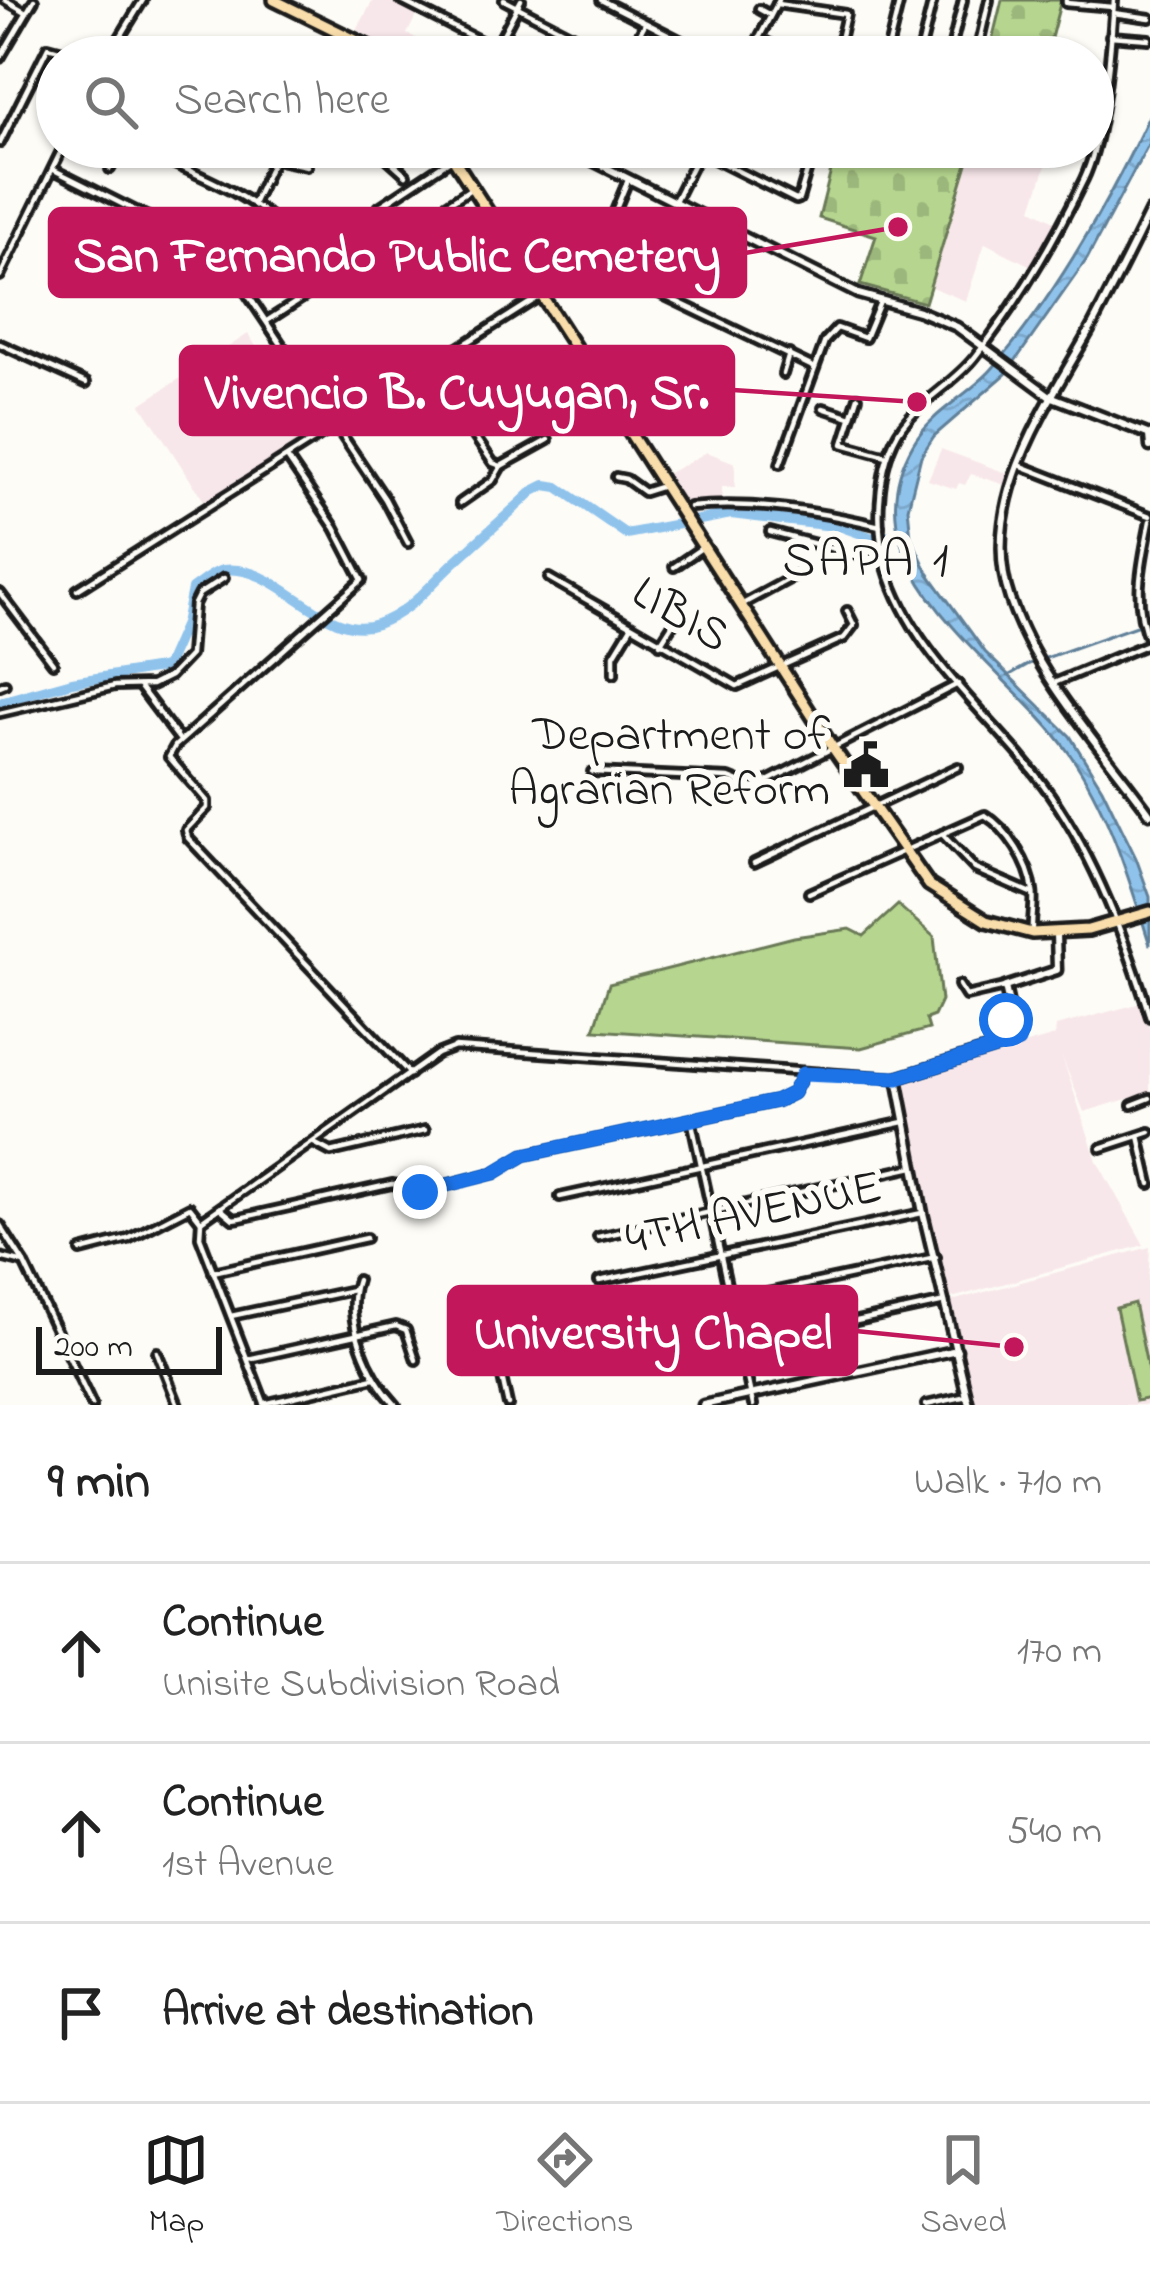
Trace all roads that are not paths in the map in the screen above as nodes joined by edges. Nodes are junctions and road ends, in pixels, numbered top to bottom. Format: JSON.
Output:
{"nodes":[{"id":1,"x":5,"y":0,"type":"edge"},
{"id":2,"x":34,"y":0,"type":"edge"},
{"id":3,"x":143,"y":0,"type":"edge"},
{"id":4,"x":400,"y":0,"type":"edge"},
{"id":5,"x":504,"y":0,"type":"edge"},
{"id":6,"x":601,"y":0,"type":"edge"},
{"id":7,"x":900,"y":0,"type":"edge"},
{"id":8,"x":933,"y":0,"type":"edge"},
{"id":9,"x":963,"y":0,"type":"edge"},
{"id":10,"x":989,"y":0,"type":"edge"},
{"id":11,"x":1066,"y":0,"type":"edge"},
{"id":12,"x":282,"y":2,"type":"edge"},
{"id":13,"x":778,"y":2,"type":"edge"},
{"id":14,"x":519,"y":4,"type":"edge"},
{"id":15,"x":1113,"y":7,"type":"edge"},
{"id":16,"x":759,"y":10,"type":"dead end"},
{"id":17,"x":26,"y":12,"type":"junction"},
{"id":18,"x":770,"y":15,"type":"junction"},
{"id":19,"x":1150,"y":18,"type":"edge"},
{"id":20,"x":645,"y":24,"type":"junction"},
{"id":21,"x":121,"y":36,"type":"edge"},
{"id":22,"x":344,"y":36,"type":"edge"},
{"id":23,"x":471,"y":36,"type":"edge"},
{"id":24,"x":503,"y":36,"type":"edge"},
{"id":25,"x":576,"y":36,"type":"edge"},
{"id":26,"x":638,"y":36,"type":"edge"},
{"id":27,"x":670,"y":36,"type":"edge"},
{"id":28,"x":759,"y":36,"type":"edge"},
{"id":29,"x":841,"y":36,"type":"edge"},
{"id":30,"x":891,"y":36,"type":"edge"},
{"id":31,"x":924,"y":36,"type":"edge"},
{"id":32,"x":955,"y":36,"type":"edge"},
{"id":33,"x":981,"y":36,"type":"edge"},
{"id":34,"x":1110,"y":36,"type":"edge"},
{"id":35,"x":1114,"y":36,"type":"edge"},
{"id":36,"x":1149,"y":39,"type":"edge"},
{"id":37,"x":0,"y":58,"type":"edge"},
{"id":38,"x":36,"y":71,"type":"edge"},
{"id":39,"x":0,"y":143,"type":"edge"},
{"id":40,"x":180,"y":168,"type":"edge"},
{"id":41,"x":270,"y":168,"type":"edge"},
{"id":42,"x":398,"y":168,"type":"edge"},
{"id":43,"x":438,"y":168,"type":"edge"},
{"id":44,"x":459,"y":168,"type":"edge"},
{"id":45,"x":608,"y":168,"type":"edge"},
{"id":46,"x":692,"y":168,"type":"edge"},
{"id":47,"x":736,"y":168,"type":"edge"},
{"id":48,"x":807,"y":168,"type":"edge"},
{"id":49,"x":1088,"y":168,"type":"edge"},
{"id":50,"x":54,"y":170,"type":"joint"},
{"id":51,"x":406,"y":175,"type":"dead end"},
{"id":52,"x":628,"y":180,"type":"junction"},
{"id":53,"x":472,"y":188,"type":"junction"},
{"id":54,"x":674,"y":203,"type":"junction"},
{"id":55,"x":254,"y":204,"type":"junction"},
{"id":56,"x":379,"y":207,"type":"dead end"},
{"id":57,"x":1150,"y":211,"type":"edge"},
{"id":58,"x":346,"y":224,"type":"dead end"},
{"id":59,"x":0,"y":254,"type":"edge"},
{"id":60,"x":9,"y":258,"type":"junction"},
{"id":61,"x":358,"y":261,"type":"junction"},
{"id":62,"x":594,"y":262,"type":"junction"},
{"id":63,"x":234,"y":274,"type":"junction"},
{"id":64,"x":0,"y":276,"type":"edge"},
{"id":65,"x":539,"y":295,"type":"junction"},
{"id":66,"x":880,"y":302,"type":"junction"},
{"id":67,"x":266,"y":321,"type":"junction"},
{"id":68,"x":0,"y":344,"type":"edge"},
{"id":69,"x":983,"y":346,"type":"junction"},
{"id":70,"x":789,"y":354,"type":"junction"},
{"id":71,"x":813,"y":367,"type":"junction"},
{"id":72,"x":428,"y":368,"type":"junction"},
{"id":73,"x":784,"y":374,"type":"dead end"},
{"id":74,"x":86,"y":382,"type":"dead end"},
{"id":75,"x":1050,"y":396,"type":"junction"},
{"id":76,"x":858,"y":397,"type":"dead end"},
{"id":77,"x":823,"y":408,"type":"dead end"},
{"id":78,"x":850,"y":417,"type":"junction"},
{"id":79,"x":336,"y":426,"type":"junction"},
{"id":80,"x":1150,"y":435,"type":"edge"},
{"id":81,"x":548,"y":440,"type":"dead end"},
{"id":82,"x":1150,"y":447,"type":"edge"},
{"id":83,"x":887,"y":456,"type":"junction"},
{"id":84,"x":288,"y":459,"type":"junction"},
{"id":85,"x":780,"y":464,"type":"dead end"},
{"id":86,"x":1019,"y":465,"type":"junction"},
{"id":87,"x":501,"y":466,"type":"junction"},
{"id":88,"x":616,"y":477,"type":"dead end"},
{"id":89,"x":663,"y":486,"type":"junction"},
{"id":90,"x":460,"y":503,"type":"dead end"},
{"id":91,"x":684,"y":508,"type":"junction"},
{"id":92,"x":1150,"y":518,"type":"edge"},
{"id":93,"x":880,"y":527,"type":"junction"},
{"id":94,"x":770,"y":532,"type":"dead end"},
{"id":95,"x":409,"y":543,"type":"dead end"},
{"id":96,"x":704,"y":547,"type":"junction"},
{"id":97,"x":1147,"y":552,"type":"edge"},
{"id":98,"x":884,"y":562,"type":"junction"},
{"id":99,"x":674,"y":566,"type":"dead end"},
{"id":100,"x":802,"y":572,"type":"dead end"},
{"id":101,"x":224,"y":578,"type":"dead end"},
{"id":102,"x":549,"y":578,"type":"dead end"},
{"id":103,"x":77,"y":590,"type":"dead end"},
{"id":104,"x":0,"y":593,"type":"edge"},
{"id":105,"x":741,"y":605,"type":"junction"},
{"id":106,"x":847,"y":610,"type":"dead end"},
{"id":107,"x":674,"y":622,"type":"dead end"},
{"id":108,"x":631,"y":627,"type":"junction"},
{"id":109,"x":660,"y":644,"type":"junction"},
{"id":110,"x":1150,"y":644,"type":"edge"},
{"id":111,"x":53,"y":663,"type":"dead end"},
{"id":112,"x":782,"y":669,"type":"junction"},
{"id":113,"x":614,"y":674,"type":"dead end"},
{"id":114,"x":1054,"y":683,"type":"junction"},
{"id":115,"x":958,"y":685,"type":"junction"},
{"id":116,"x":139,"y":686,"type":"junction"},
{"id":117,"x":0,"y":713,"type":"edge"},
{"id":118,"x":180,"y":741,"type":"junction"},
{"id":119,"x":832,"y":748,"type":"junction"},
{"id":120,"x":958,"y":767,"type":"dead end"},
{"id":121,"x":592,"y":772,"type":"dead end"},
{"id":122,"x":875,"y":806,"type":"junction"},
{"id":123,"x":1150,"y":814,"type":"edge"},
{"id":124,"x":942,"y":834,"type":"junction"},
{"id":125,"x":903,"y":851,"type":"junction"},
{"id":126,"x":754,"y":863,"type":"dead end"},
{"id":127,"x":809,"y":893,"type":"dead end"},
{"id":128,"x":1033,"y":894,"type":"junction"},
{"id":129,"x":1150,"y":912,"type":"edge"},
{"id":130,"x":1117,"y":923,"type":"junction"},
{"id":131,"x":1032,"y":933,"type":"junction"},
{"id":132,"x":1056,"y":934,"type":"junction"},
{"id":133,"x":959,"y":985,"type":"dead end"},
{"id":134,"x":1006,"y":987,"type":"junction"},
{"id":135,"x":1150,"y":1017,"type":"edge"},
{"id":136,"x":1012,"y":1018,"type":"junction"},
{"id":137,"x":988,"y":1026,"type":"dead end"},
{"id":138,"x":410,"y":1074,"type":"junction"},
{"id":139,"x":803,"y":1074,"type":"junction"},
{"id":140,"x":897,"y":1078,"type":"junction"},
{"id":141,"x":1150,"y":1098,"type":"edge"},
{"id":142,"x":1132,"y":1105,"type":"dead end"},
{"id":143,"x":692,"y":1122,"type":"junction"},
{"id":144,"x":904,"y":1122,"type":"junction"},
{"id":145,"x":425,"y":1130,"type":"dead end"},
{"id":146,"x":1150,"y":1132,"type":"edge"},
{"id":147,"x":1139,"y":1136,"type":"junction"},
{"id":148,"x":314,"y":1144,"type":"junction"},
{"id":149,"x":1101,"y":1148,"type":"dead end"},
{"id":150,"x":701,"y":1166,"type":"junction"},
{"id":151,"x":913,"y":1167,"type":"junction"},
{"id":152,"x":1150,"y":1184,"type":"edge"},
{"id":153,"x":560,"y":1197,"type":"dead end"},
{"id":154,"x":221,"y":1209,"type":"junction"},
{"id":155,"x":712,"y":1212,"type":"junction"},
{"id":156,"x":923,"y":1213,"type":"junction"},
{"id":157,"x":201,"y":1222,"type":"junction"},
{"id":158,"x":0,"y":1225,"type":"edge"},
{"id":159,"x":598,"y":1237,"type":"dead end"},
{"id":160,"x":366,"y":1238,"type":"dead end"},
{"id":161,"x":80,"y":1251,"type":"dead end"},
{"id":162,"x":0,"y":1257,"type":"edge"},
{"id":163,"x":721,"y":1257,"type":"junction"},
{"id":164,"x":935,"y":1257,"type":"junction"},
{"id":165,"x":24,"y":1263,"type":"junction"},
{"id":166,"x":213,"y":1272,"type":"junction"},
{"id":167,"x":357,"y":1280,"type":"dead end"},
{"id":168,"x":599,"y":1281,"type":"dead end"},
{"id":169,"x":353,"y":1290,"type":"junction"},
{"id":170,"x":946,"y":1302,"type":"junction"},
{"id":171,"x":731,"y":1303,"type":"junction"},
{"id":172,"x":231,"y":1316,"type":"junction"},
{"id":173,"x":631,"y":1322,"type":"dead end"},
{"id":174,"x":358,"y":1333,"type":"junction"},
{"id":175,"x":741,"y":1346,"type":"junction"},
{"id":176,"x":496,"y":1350,"type":"dead end"},
{"id":177,"x":957,"y":1350,"type":"junction"},
{"id":178,"x":157,"y":1352,"type":"dead end"},
{"id":179,"x":248,"y":1359,"type":"junction"},
{"id":180,"x":416,"y":1360,"type":"dead end"},
{"id":181,"x":651,"y":1365,"type":"dead end"},
{"id":182,"x":374,"y":1378,"type":"junction"},
{"id":183,"x":751,"y":1395,"type":"junction"},
{"id":184,"x":968,"y":1400,"type":"edge"},
{"id":185,"x":264,"y":1404,"type":"edge"},
{"id":186,"x":92,"y":1405,"type":"edge"},
{"id":187,"x":178,"y":1405,"type":"edge"},
{"id":188,"x":396,"y":1405,"type":"edge"},
{"id":189,"x":508,"y":1405,"type":"edge"},
{"id":190,"x":704,"y":1405,"type":"edge"},
{"id":191,"x":753,"y":1405,"type":"edge"},
{"id":192,"x":926,"y":1405,"type":"edge"}],
"edges":[{"from":1,"to":17,"type":"street"},
{"from":2,"to":17,"type":"street"},
{"from":3,"to":21,"type":"street"},
{"from":4,"to":23,"type":"street"},
{"from":5,"to":14,"type":"street"},
{"from":6,"to":20,"type":"street"},
{"from":7,"to":30,"type":"street"},
{"from":8,"to":31,"type":"street"},
{"from":9,"to":32,"type":"street"},
{"from":10,"to":33,"type":"street"},
{"from":11,"to":15,"type":"street"},
{"from":12,"to":22,"type":"highway"},
{"from":13,"to":18,"type":"street"},
{"from":13,"to":29,"type":"street"},
{"from":14,"to":24,"type":"street"},
{"from":14,"to":25,"type":"street"},
{"from":15,"to":19,"type":"street"},
{"from":15,"to":34,"type":"street"},
{"from":16,"to":18,"type":"street"},
{"from":17,"to":37,"type":"street"},
{"from":18,"to":28,"type":"street"},
{"from":20,"to":26,"type":"street"},
{"from":20,"to":27,"type":"street"},
{"from":35,"to":36,"type":"street"},
{"from":38,"to":39,"type":"street"},
{"from":40,"to":55,"type":"street"},
{"from":41,"to":55,"type":"street"},
{"from":42,"to":51,"type":"street"},
{"from":43,"to":56,"type":"street"},
{"from":44,"to":53,"type":"highway"},
{"from":45,"to":52,"type":"main road"},
{"from":46,"to":54,"type":"street"},
{"from":47,"to":48,"type":"street"},
{"from":49,"to":69,"type":"street"},
{"from":50,"to":60,"type":"street"},
{"from":50,"to":63,"type":"street"},
{"from":52,"to":54,"type":"main road"},
{"from":52,"to":62,"type":"street"},
{"from":53,"to":61,"type":"street"},
{"from":53,"to":65,"type":"highway"},
{"from":54,"to":66,"type":"main road"},
{"from":55,"to":63,"type":"street"},
{"from":57,"to":75,"type":"main road"},
{"from":58,"to":61,"type":"street"},
{"from":59,"to":60,"type":"street"},
{"from":60,"to":64,"type":"street"},
{"from":61,"to":67,"type":"street"},
{"from":62,"to":65,"type":"street"},
{"from":62,"to":70,"type":"street"},
{"from":63,"to":67,"type":"street"},
{"from":65,"to":72,"type":"street"},
{"from":65,"to":89,"type":"highway"},
{"from":66,"to":69,"type":"main road"},
{"from":66,"to":71,"type":"street"},
{"from":67,"to":79,"type":"street"},
{"from":68,"to":74,"type":"street"},
{"from":69,"to":75,"type":"main road"},
{"from":69,"to":83,"type":"street"},
{"from":70,"to":71,"type":"street"},
{"from":70,"to":73,"type":"street"},
{"from":71,"to":85,"type":"street"},
{"from":72,"to":79,"type":"street"},
{"from":72,"to":87,"type":"street"},
{"from":75,"to":80,"type":"main road"},
{"from":75,"to":86,"type":"main road"},
{"from":76,"to":78,"type":"street"},
{"from":77,"to":78,"type":"street"},
{"from":78,"to":83,"type":"street"},
{"from":79,"to":84,"type":"street"},
{"from":79,"to":95,"type":"street"},
{"from":80,"to":82,"type":"main road"},
{"from":81,"to":87,"type":"street"},
{"from":83,"to":93,"type":"street"},
{"from":84,"to":103,"type":"street"},
{"from":84,"to":118,"type":"street"},
{"from":86,"to":92,"type":"street"},
{"from":86,"to":114,"type":"main road"},
{"from":87,"to":90,"type":"street"},
{"from":88,"to":89,"type":"street"},
{"from":89,"to":91,"type":"highway"},
{"from":91,"to":93,"type":"street"},
{"from":91,"to":96,"type":"highway"},
{"from":92,"to":97,"type":"street"},
{"from":93,"to":98,"type":"street"},
{"from":94,"to":98,"type":"street"},
{"from":96,"to":99,"type":"street"},
{"from":96,"to":105,"type":"highway"},
{"from":97,"to":110,"type":"street"},
{"from":98,"to":115,"type":"street"},
{"from":100,"to":105,"type":"street"},
{"from":101,"to":116,"type":"street"},
{"from":102,"to":108,"type":"street","name":"LIBIS"},
{"from":104,"to":111,"type":"street"},
{"from":105,"to":112,"type":"highway"},
{"from":106,"to":112,"type":"street","name":"LIBIS"},
{"from":107,"to":109,"type":"street"},
{"from":108,"to":109,"type":"street","name":"LIBIS"},
{"from":108,"to":113,"type":"street"},
{"from":109,"to":112,"type":"street","name":"LIBIS"},
{"from":110,"to":114,"type":"street"},
{"from":112,"to":119,"type":"highway"},
{"from":114,"to":123,"type":"main road"},
{"from":115,"to":119,"type":"street"},
{"from":115,"to":130,"type":"street"},
{"from":116,"to":117,"type":"street"},
{"from":116,"to":118,"type":"street"},
{"from":118,"to":138,"type":"street"},
{"from":119,"to":121,"type":"street"},
{"from":119,"to":122,"type":"highway"},
{"from":120,"to":122,"type":"street"},
{"from":122,"to":125,"type":"highway"},
{"from":122,"to":126,"type":"street"},
{"from":124,"to":125,"type":"street"},
{"from":124,"to":128,"type":"street"},
{"from":124,"to":128,"type":"street"},
{"from":125,"to":127,"type":"street"},
{"from":125,"to":131,"type":"highway"},
{"from":128,"to":131,"type":"street"},
{"from":129,"to":130,"type":"highway"},
{"from":130,"to":132,"type":"highway"},
{"from":130,"to":135,"type":"street"},
{"from":131,"to":132,"type":"highway"},
{"from":132,"to":134,"type":"main road"},
{"from":133,"to":134,"type":"street"},
{"from":134,"to":136,"type":"main road"},
{"from":136,"to":137,"type":"street"},
{"from":136,"to":140,"type":"main road"},
{"from":138,"to":139,"type":"street"},
{"from":138,"to":148,"type":"street"},
{"from":139,"to":140,"type":"street"},
{"from":139,"to":143,"type":"street"},
{"from":140,"to":144,"type":"main road"},
{"from":141,"to":142,"type":"street"},
{"from":143,"to":150,"type":"street"},
{"from":143,"to":154,"type":"street"},
{"from":144,"to":150,"type":"street"},
{"from":144,"to":151,"type":"main road"},
{"from":145,"to":148,"type":"street"},
{"from":146,"to":147,"type":"street"},
{"from":147,"to":149,"type":"street"},
{"from":147,"to":152,"type":"street"},
{"from":148,"to":154,"type":"street"},
{"from":150,"to":153,"type":"street"},
{"from":150,"to":155,"type":"street"},
{"from":151,"to":155,"type":"street"},
{"from":151,"to":156,"type":"main road"},
{"from":154,"to":157,"type":"street"},
{"from":155,"to":159,"type":"street"},
{"from":155,"to":163,"type":"street"},
{"from":156,"to":163,"type":"street","name":"4TH AVENUE"},
{"from":156,"to":164,"type":"main road"},
{"from":157,"to":161,"type":"street"},
{"from":157,"to":166,"type":"street"},
{"from":158,"to":165,"type":"street"},
{"from":160,"to":166,"type":"street"},
{"from":162,"to":165,"type":"street"},
{"from":163,"to":168,"type":"street","name":"4TH AVENUE"},
{"from":163,"to":171,"type":"street"},
{"from":164,"to":170,"type":"main road"},
{"from":164,"to":171,"type":"street"},
{"from":165,"to":186,"type":"street"},
{"from":166,"to":172,"type":"street"},
{"from":167,"to":169,"type":"street"},
{"from":169,"to":172,"type":"street"},
{"from":169,"to":174,"type":"street"},
{"from":170,"to":175,"type":"street"},
{"from":170,"to":177,"type":"main road"},
{"from":171,"to":173,"type":"street"},
{"from":171,"to":175,"type":"street"},
{"from":172,"to":179,"type":"street"},
{"from":174,"to":179,"type":"street"},
{"from":174,"to":180,"type":"street"},
{"from":174,"to":182,"type":"street"},
{"from":175,"to":181,"type":"street"},
{"from":175,"to":183,"type":"street"},
{"from":176,"to":189,"type":"street"},
{"from":177,"to":183,"type":"main road"},
{"from":177,"to":184,"type":"main road"},
{"from":178,"to":187,"type":"street"},
{"from":179,"to":185,"type":"street"},
{"from":182,"to":185,"type":"street"},
{"from":182,"to":188,"type":"street"},
{"from":183,"to":190,"type":"main road"},
{"from":183,"to":191,"type":"street"},
{"from":184,"to":192,"type":"street"}]}
